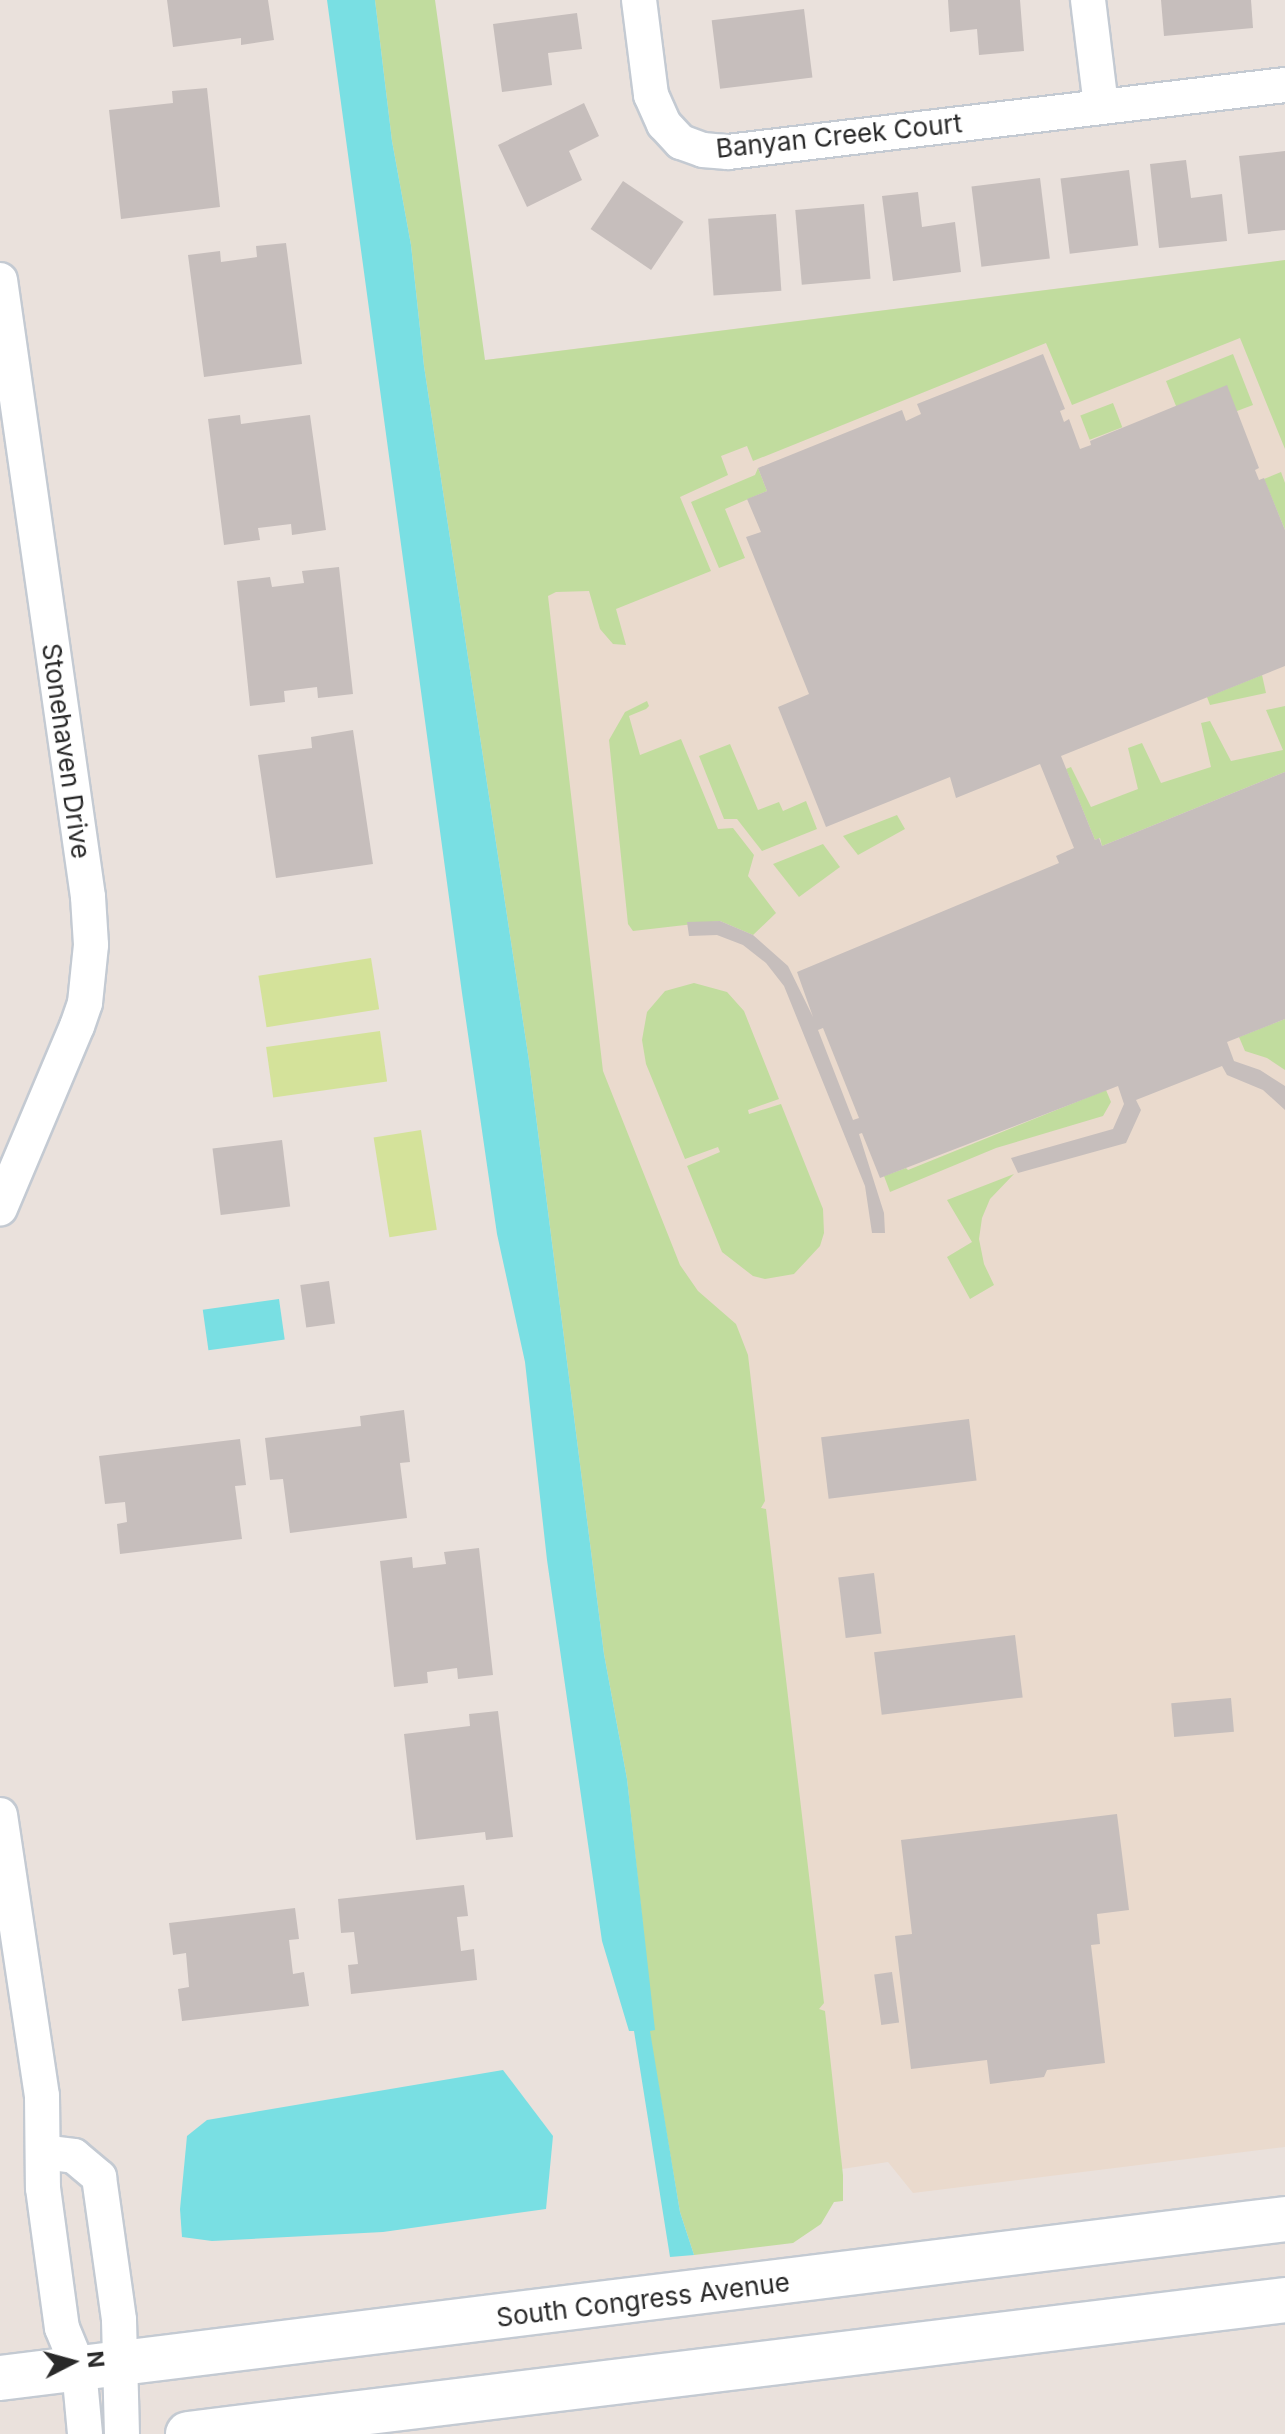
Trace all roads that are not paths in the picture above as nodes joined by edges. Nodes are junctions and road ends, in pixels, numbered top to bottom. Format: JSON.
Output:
{"nodes":[{"id":1,"x":639,"y":0,"type":"edge"},
{"id":2,"x":1088,"y":0,"type":"edge"},
{"id":3,"x":1285,"y":85,"type":"edge"},
{"id":4,"x":1101,"y":106,"type":"junction"},
{"id":5,"x":0,"y":280,"type":"edge"},
{"id":6,"x":0,"y":1208,"type":"edge"},
{"id":7,"x":0,"y":1815,"type":"edge"},
{"id":8,"x":43,"y":2152,"type":"junction"},
{"id":9,"x":1285,"y":2219,"type":"edge"},
{"id":10,"x":1285,"y":2300,"type":"edge"},
{"id":11,"x":98,"y":2366,"type":"junction"},
{"id":12,"x":0,"y":2378,"type":"edge"},
{"id":13,"x":85,"y":2434,"type":"edge"},
{"id":14,"x":122,"y":2434,"type":"edge"},
{"id":15,"x":188,"y":2434,"type":"edge"}],
"edges":[{"from":1,"to":4,"type":"street","name":"Banyan Creek Court"},
{"from":2,"to":4,"type":"street"},
{"from":3,"to":4,"type":"street","name":"Banyan Creek Court"},
{"from":5,"to":6,"type":"street","name":"Stonehaven Drive"},
{"from":7,"to":8,"type":"street"},
{"from":8,"to":11,"type":"street"},
{"from":8,"to":11,"type":"street"},
{"from":9,"to":11,"type":"main road","name":"South Congress Avenue"},
{"from":10,"to":15,"type":"main road"},
{"from":11,"to":12,"type":"main road","name":"South Congress Avenue"},
{"from":11,"to":13,"type":"street"},
{"from":11,"to":14,"type":"street"}]}
